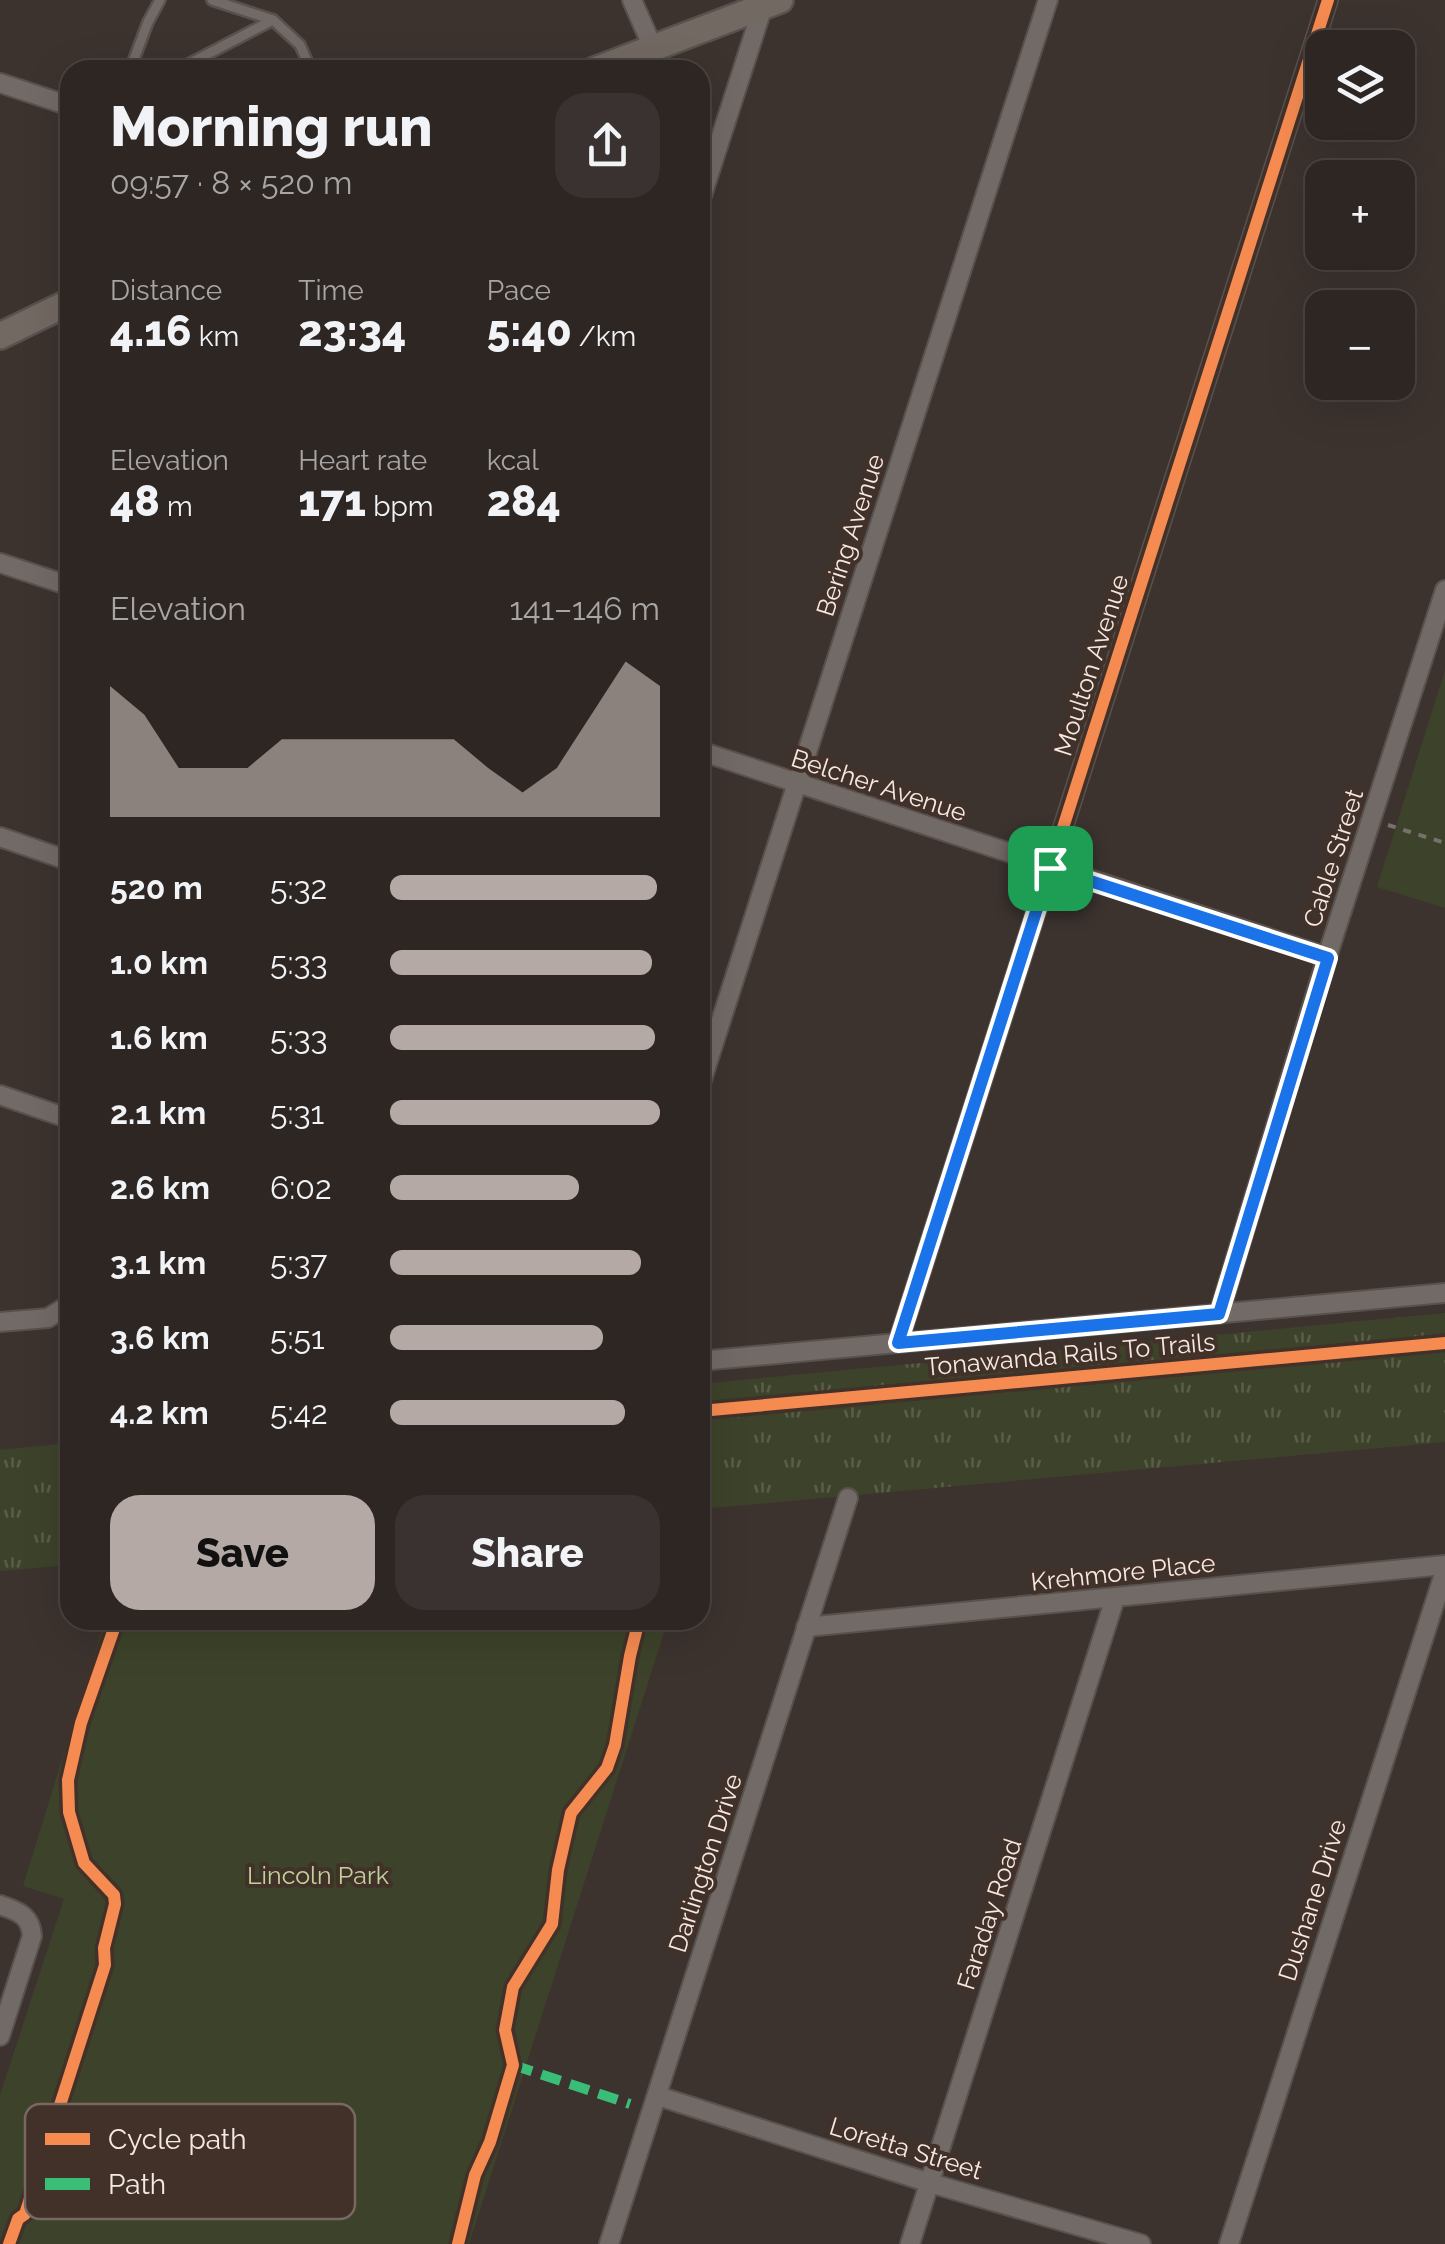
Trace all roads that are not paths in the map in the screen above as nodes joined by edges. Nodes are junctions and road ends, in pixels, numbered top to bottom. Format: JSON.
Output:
{"nodes":[{"id":1,"x":160,"y":0,"type":"edge"},
{"id":2,"x":212,"y":0,"type":"edge"},
{"id":3,"x":632,"y":0,"type":"edge"},
{"id":4,"x":1048,"y":0,"type":"edge"},
{"id":5,"x":1328,"y":0,"type":"edge"},
{"id":6,"x":769,"y":2,"type":"edge"},
{"id":7,"x":273,"y":20,"type":"junction"},
{"id":8,"x":653,"y":48,"type":"junction"},
{"id":9,"x":134,"y":60,"type":"edge"},
{"id":10,"x":196,"y":60,"type":"edge"},
{"id":11,"x":306,"y":60,"type":"edge"},
{"id":12,"x":621,"y":60,"type":"edge"},
{"id":13,"x":0,"y":83,"type":"edge"},
{"id":14,"x":60,"y":103,"type":"edge"},
{"id":15,"x":710,"y":173,"type":"edge"},
{"id":16,"x":60,"y":307,"type":"edge"},
{"id":17,"x":0,"y":336,"type":"edge"},
{"id":18,"x":0,"y":563,"type":"edge"},
{"id":19,"x":60,"y":583,"type":"edge"},
{"id":20,"x":1445,"y":590,"type":"edge"},
{"id":21,"x":710,"y":754,"type":"edge"},
{"id":22,"x":796,"y":783,"type":"junction"},
{"id":23,"x":0,"y":837,"type":"edge"},
{"id":24,"x":60,"y":857,"type":"edge"},
{"id":25,"x":1050,"y":868,"type":"junction"},
{"id":26,"x":1328,"y":958,"type":"junction"},
{"id":27,"x":710,"y":1054,"type":"edge"},
{"id":28,"x":0,"y":1095,"type":"edge"},
{"id":29,"x":60,"y":1116,"type":"edge"},
{"id":30,"x":1445,"y":1293,"type":"edge"},
{"id":31,"x":60,"y":1310,"type":"edge"},
{"id":32,"x":1219,"y":1314,"type":"junction"},
{"id":33,"x":0,"y":1322,"type":"edge"},
{"id":34,"x":898,"y":1343,"type":"junction"},
{"id":35,"x":710,"y":1360,"type":"edge"},
{"id":36,"x":848,"y":1498,"type":"dead end"},
{"id":37,"x":1445,"y":1568,"type":"edge"},
{"id":38,"x":1115,"y":1598,"type":"junction"},
{"id":39,"x":806,"y":1627,"type":"junction"},
{"id":40,"x":6,"y":1907,"type":"edge"},
{"id":41,"x":0,"y":2036,"type":"edge"},
{"id":42,"x":658,"y":2096,"type":"junction"},
{"id":43,"x":930,"y":2183,"type":"junction"},
{"id":44,"x":610,"y":2244,"type":"edge"},
{"id":45,"x":910,"y":2244,"type":"edge"},
{"id":46,"x":1141,"y":2244,"type":"edge"},
{"id":47,"x":1229,"y":2244,"type":"edge"}],
"edges":[{"from":1,"to":9,"type":"lane"},
{"from":2,"to":7,"type":"lane"},
{"from":3,"to":8,"type":"street"},
{"from":4,"to":22,"type":"street","name":"Bering Avenue"},
{"from":5,"to":25,"type":"street","name":"Moulton Avenue"},
{"from":6,"to":8,"type":"street"},
{"from":6,"to":15,"type":"street"},
{"from":7,"to":10,"type":"lane"},
{"from":7,"to":11,"type":"lane"},
{"from":8,"to":12,"type":"street"},
{"from":13,"to":14,"type":"street"},
{"from":16,"to":17,"type":"street"},
{"from":18,"to":19,"type":"street"},
{"from":20,"to":26,"type":"street","name":"Cable Street"},
{"from":21,"to":22,"type":"street","name":"Belcher Avenue"},
{"from":22,"to":25,"type":"street","name":"Belcher Avenue"},
{"from":22,"to":27,"type":"street","name":"Bering Avenue"},
{"from":23,"to":24,"type":"street"},
{"from":25,"to":26,"type":"street","name":"Belcher Avenue"},
{"from":25,"to":34,"type":"street","name":"Moulton Avenue"},
{"from":26,"to":32,"type":"street","name":"Cable Street"},
{"from":28,"to":29,"type":"street"},
{"from":30,"to":32,"type":"street"},
{"from":31,"to":33,"type":"street"},
{"from":32,"to":34,"type":"street"},
{"from":34,"to":35,"type":"street"},
{"from":36,"to":39,"type":"street","name":"Darlington Drive"},
{"from":37,"to":38,"type":"street","name":"Krehmore Place"},
{"from":37,"to":47,"type":"street","name":"Dushane Drive"},
{"from":38,"to":39,"type":"street","name":"Krehmore Place"},
{"from":38,"to":43,"type":"street","name":"Faraday Road"},
{"from":39,"to":42,"type":"street","name":"Darlington Drive"},
{"from":40,"to":41,"type":"street"},
{"from":42,"to":43,"type":"street","name":"Loretta Street"},
{"from":42,"to":44,"type":"street","name":"Darlington Drive"},
{"from":43,"to":45,"type":"street","name":"Faraday Road"},
{"from":43,"to":46,"type":"street","name":"Loretta Street"}]}
